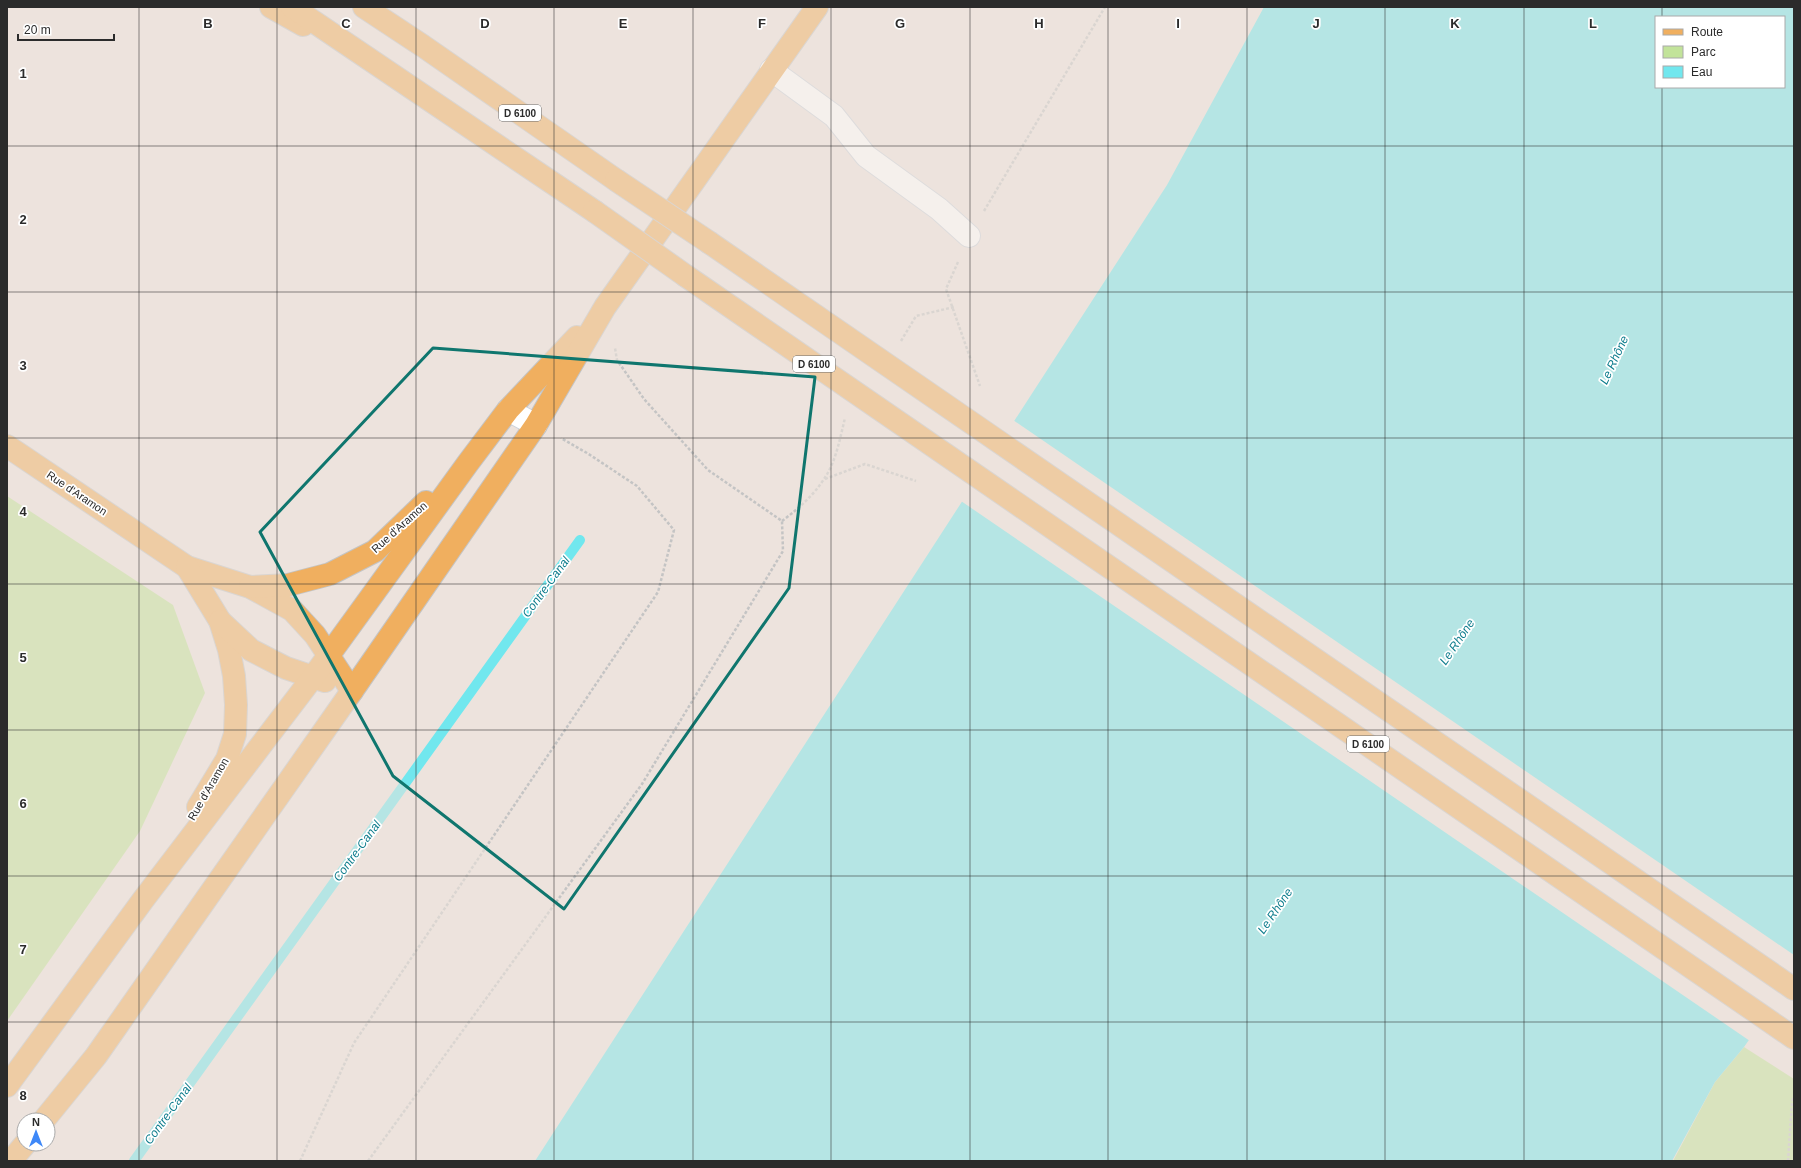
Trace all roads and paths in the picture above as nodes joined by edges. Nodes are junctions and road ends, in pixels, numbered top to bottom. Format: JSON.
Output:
{"nodes":[{"id":1,"x":271,"y":7,"type":"edge"},
{"id":2,"x":292,"y":7,"type":"edge"},
{"id":3,"x":364,"y":7,"type":"edge"},
{"id":4,"x":375,"y":7,"type":"edge"},
{"id":5,"x":817,"y":7,"type":"edge"},
{"id":6,"x":1105,"y":7,"type":"edge"},
{"id":7,"x":423,"y":46,"type":"junction"},
{"id":8,"x":771,"y":70,"type":"junction"},
{"id":9,"x":408,"y":85,"type":"junction"},
{"id":10,"x":969,"y":236,"type":"junction"},
{"id":11,"x":605,"y":307,"type":"junction"},
{"id":12,"x":954,"y":307,"type":"junction"},
{"id":13,"x":898,"y":345,"type":"dead end"},
{"id":14,"x":980,"y":386,"type":"dead end"},
{"id":15,"x":508,"y":410,"type":"junction"},
{"id":16,"x":846,"y":412,"type":"dead end"},
{"id":17,"x":536,"y":425,"type":"junction"},
{"id":18,"x":7,"y":446,"type":"edge"},
{"id":19,"x":468,"y":463,"type":"junction"},
{"id":20,"x":824,"y":479,"type":"junction"},
{"id":21,"x":916,"y":481,"type":"dead end"},
{"id":22,"x":782,"y":521,"type":"junction"},
{"id":23,"x":187,"y":567,"type":"junction"},
{"id":24,"x":250,"y":587,"type":"junction"},
{"id":25,"x":220,"y":621,"type":"junction"},
{"id":26,"x":328,"y":655,"type":"junction"},
{"id":27,"x":313,"y":677,"type":"junction"},
{"id":28,"x":352,"y":691,"type":"junction"},
{"id":29,"x":143,"y":900,"type":"junction"},
{"id":30,"x":1794,"y":989,"type":"edge"},
{"id":31,"x":1794,"y":1038,"type":"edge"},
{"id":32,"x":7,"y":1086,"type":"edge"},
{"id":33,"x":1794,"y":1096,"type":"edge"},
{"id":34,"x":50,"y":1112,"type":"edge"},
{"id":35,"x":18,"y":1152,"type":"edge"},
{"id":36,"x":11,"y":1161,"type":"edge"},
{"id":37,"x":300,"y":1161,"type":"edge"},
{"id":38,"x":368,"y":1161,"type":"edge"},
{"id":39,"x":1788,"y":1161,"type":"edge"}],
"edges":[{"from":1,"to":9,"type":"main road"},
{"from":2,"to":9,"type":"main road","number":"D 6100"},
{"from":3,"to":7,"type":"main road","number":"D 6100"},
{"from":4,"to":7,"type":"main road"},
{"from":5,"to":8,"type":"main road"},
{"from":6,"to":10,"type":"path"},
{"from":7,"to":30,"type":"main road","number":"D 6100","bridge":true},
{"from":8,"to":10,"type":"lane"},
{"from":8,"to":11,"type":"main road"},
{"from":9,"to":31,"type":"main road","number":"D 6100","bridge":true},
{"from":10,"to":12,"type":"path"},
{"from":11,"to":15,"type":"main road"},
{"from":11,"to":17,"type":"main road"},
{"from":11,"to":22,"type":"path"},
{"from":12,"to":13,"type":"path"},
{"from":12,"to":14,"type":"path"},
{"from":15,"to":17,"type":"lane"},
{"from":15,"to":19,"type":"main road"},
{"from":16,"to":20,"type":"path"},
{"from":17,"to":28,"type":"main road"},
{"from":17,"to":37,"type":"path"},
{"from":18,"to":23,"type":"main road","name":"Rue d'Aramon"},
{"from":19,"to":24,"type":"main road","name":"Rue d'Aramon"},
{"from":19,"to":26,"type":"main road"},
{"from":20,"to":21,"type":"path"},
{"from":20,"to":22,"type":"path"},
{"from":22,"to":38,"type":"path"},
{"from":23,"to":24,"type":"main road","name":"Rue d'Aramon"},
{"from":23,"to":25,"type":"main road","name":"Rue d'Aramon"},
{"from":24,"to":26,"type":"main road","name":"Rue d'Aramon"},
{"from":25,"to":27,"type":"main road","name":"Rue d'Aramon"},
{"from":25,"to":29,"type":"main road","name":"Rue d'Aramon"},
{"from":26,"to":27,"type":"main road"},
{"from":26,"to":28,"type":"main road","name":"Rue d'Aramon"},
{"from":27,"to":28,"type":"main road","name":"Rue d'Aramon"},
{"from":27,"to":29,"type":"main road"},
{"from":28,"to":34,"type":"main road"},
{"from":29,"to":32,"type":"main road"},
{"from":33,"to":39,"type":"path"},
{"from":35,"to":36,"type":"main road"}]}
